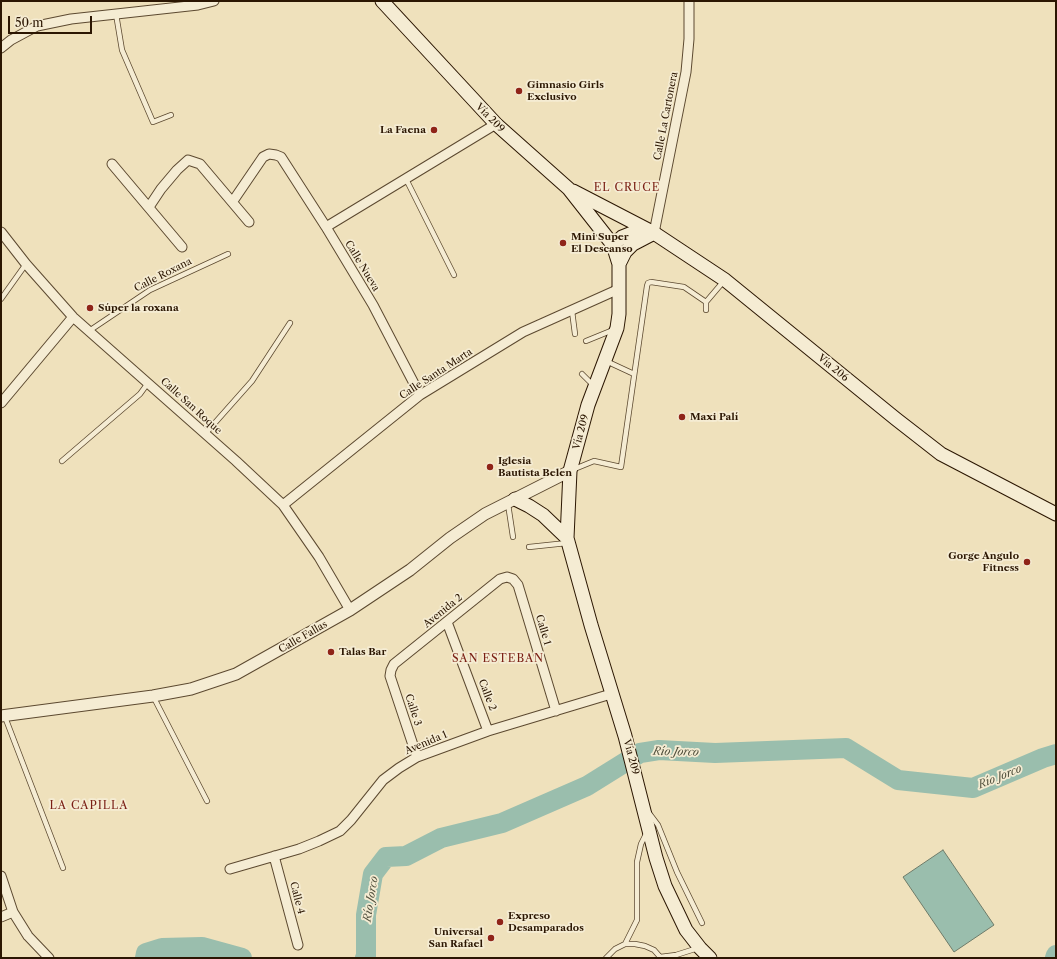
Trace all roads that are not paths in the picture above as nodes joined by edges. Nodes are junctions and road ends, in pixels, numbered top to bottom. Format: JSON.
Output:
{"nodes":[{"id":1,"x":214,"y":1,"type":"edge"},
{"id":2,"x":382,"y":1,"type":"edge"},
{"id":3,"x":689,"y":1,"type":"edge"},
{"id":4,"x":198,"y":3,"type":"edge"},
{"id":5,"x":116,"y":14,"type":"junction"},
{"id":6,"x":1,"y":48,"type":"edge"},
{"id":7,"x":171,"y":115,"type":"dead end"},
{"id":8,"x":496,"y":124,"type":"junction"},
{"id":9,"x":112,"y":164,"type":"dead end"},
{"id":10,"x":406,"y":179,"type":"junction"},
{"id":11,"x":569,"y":189,"type":"junction"},
{"id":12,"x":233,"y":201,"type":"junction"},
{"id":13,"x":149,"y":207,"type":"junction"},
{"id":14,"x":249,"y":222,"type":"dead end"},
{"id":15,"x":326,"y":227,"type":"junction"},
{"id":16,"x":1,"y":232,"type":"edge"},
{"id":17,"x":654,"y":233,"type":"junction"},
{"id":18,"x":613,"y":244,"type":"junction"},
{"id":19,"x":182,"y":247,"type":"dead end"},
{"id":20,"x":228,"y":254,"type":"dead end"},
{"id":21,"x":26,"y":264,"type":"junction"},
{"id":22,"x":619,"y":264,"type":"junction"},
{"id":23,"x":454,"y":275,"type":"dead end"},
{"id":24,"x":725,"y":280,"type":"junction"},
{"id":25,"x":620,"y":289,"type":"junction"},
{"id":26,"x":1,"y":299,"type":"edge"},
{"id":27,"x":706,"y":302,"type":"junction"},
{"id":28,"x":706,"y":310,"type":"dead end"},
{"id":29,"x":572,"y":311,"type":"junction"},
{"id":30,"x":73,"y":317,"type":"junction"},
{"id":31,"x":290,"y":323,"type":"dead end"},
{"id":32,"x":617,"y":328,"type":"junction"},
{"id":33,"x":89,"y":330,"type":"junction"},
{"id":34,"x":575,"y":334,"type":"dead end"},
{"id":35,"x":586,"y":341,"type":"dead end"},
{"id":36,"x":605,"y":361,"type":"junction"},
{"id":37,"x":582,"y":374,"type":"dead end"},
{"id":38,"x":634,"y":374,"type":"junction"},
{"id":39,"x":148,"y":383,"type":"junction"},
{"id":40,"x":595,"y":387,"type":"junction"},
{"id":41,"x":420,"y":395,"type":"junction"},
{"id":42,"x":1,"y":403,"type":"edge"},
{"id":43,"x":205,"y":434,"type":"junction"},
{"id":44,"x":62,"y":461,"type":"dead end"},
{"id":45,"x":570,"y":471,"type":"junction"},
{"id":46,"x":511,"y":501,"type":"junction"},
{"id":47,"x":283,"y":505,"type":"junction"},
{"id":48,"x":1056,"y":514,"type":"edge"},
{"id":49,"x":513,"y":537,"type":"dead end"},
{"id":50,"x":567,"y":540,"type":"junction"},
{"id":51,"x":529,"y":547,"type":"dead end"},
{"id":52,"x":513,"y":580,"type":"joint"},
{"id":53,"x":350,"y":610,"type":"junction"},
{"id":54,"x":447,"y":622,"type":"junction"},
{"id":55,"x":391,"y":670,"type":"joint"},
{"id":56,"x":612,"y":694,"type":"junction"},
{"id":57,"x":153,"y":696,"type":"junction"},
{"id":58,"x":556,"y":711,"type":"junction"},
{"id":59,"x":3,"y":715,"type":"edge"},
{"id":60,"x":488,"y":731,"type":"junction"},
{"id":61,"x":417,"y":757,"type":"junction"},
{"id":62,"x":207,"y":801,"type":"dead end"},
{"id":63,"x":644,"y":807,"type":"junction"},
{"id":64,"x":649,"y":827,"type":"junction"},
{"id":65,"x":274,"y":856,"type":"junction"},
{"id":66,"x":63,"y":868,"type":"dead end"},
{"id":67,"x":230,"y":869,"type":"dead end"},
{"id":68,"x":1,"y":876,"type":"edge"},
{"id":69,"x":14,"y":912,"type":"junction"},
{"id":70,"x":1,"y":917,"type":"edge"},
{"id":71,"x":702,"y":923,"type":"dead end"},
{"id":72,"x":625,"y":944,"type":"junction"},
{"id":73,"x":298,"y":945,"type":"dead end"},
{"id":74,"x":700,"y":948,"type":"junction"},
{"id":75,"x":49,"y":958,"type":"edge"},
{"id":76,"x":606,"y":958,"type":"edge"},
{"id":77,"x":661,"y":958,"type":"edge"},
{"id":78,"x":710,"y":958,"type":"edge"}],
"edges":[{"from":1,"to":4,"type":"street"},
{"from":2,"to":8,"type":"main road","name":"Vía 209"},
{"from":3,"to":17,"type":"street","name":"Calle La Cartonera"},
{"from":4,"to":5,"type":"street"},
{"from":5,"to":6,"type":"street"},
{"from":5,"to":7,"type":"lane"},
{"from":8,"to":10,"type":"street"},
{"from":8,"to":11,"type":"main road","name":"Vía 209"},
{"from":9,"to":13,"type":"street"},
{"from":10,"to":15,"type":"street"},
{"from":10,"to":23,"type":"lane"},
{"from":11,"to":17,"type":"main road","name":"Vía 206"},
{"from":11,"to":18,"type":"main road","name":"Vía 209"},
{"from":12,"to":13,"type":"street"},
{"from":12,"to":14,"type":"street"},
{"from":12,"to":15,"type":"street","name":"Calle Nueva"},
{"from":13,"to":19,"type":"street"},
{"from":15,"to":41,"type":"street","name":"Calle Nueva"},
{"from":16,"to":21,"type":"street","name":"Calle San Roque"},
{"from":17,"to":18,"type":"main road"},
{"from":17,"to":22,"type":"main road"},
{"from":17,"to":24,"type":"main road","name":"Vía 206"},
{"from":18,"to":22,"type":"main road","name":"Vía 209"},
{"from":20,"to":33,"type":"lane","name":"Calle Roxana"},
{"from":21,"to":26,"type":"lane"},
{"from":21,"to":30,"type":"street","name":"Calle San Roque"},
{"from":22,"to":25,"type":"main road","name":"Vía 209"},
{"from":24,"to":27,"type":"lane"},
{"from":24,"to":48,"type":"main road","name":"Vía 206"},
{"from":25,"to":29,"type":"street","name":"Calle Santa Marta"},
{"from":25,"to":32,"type":"main road","name":"Vía 209"},
{"from":27,"to":28,"type":"lane"},
{"from":27,"to":38,"type":"lane"},
{"from":29,"to":34,"type":"lane"},
{"from":29,"to":41,"type":"street","name":"Calle Santa Marta"},
{"from":30,"to":33,"type":"street","name":"Calle San Roque"},
{"from":30,"to":42,"type":"street"},
{"from":31,"to":43,"type":"lane"},
{"from":32,"to":35,"type":"lane"},
{"from":32,"to":36,"type":"main road","name":"Vía 209"},
{"from":33,"to":39,"type":"street","name":"Calle San Roque"},
{"from":36,"to":38,"type":"lane"},
{"from":36,"to":40,"type":"main road","name":"Vía 209"},
{"from":37,"to":40,"type":"lane"},
{"from":38,"to":45,"type":"lane"},
{"from":39,"to":43,"type":"street","name":"Calle San Roque"},
{"from":39,"to":44,"type":"lane"},
{"from":40,"to":45,"type":"main road","name":"Vía 209"},
{"from":41,"to":47,"type":"street","name":"Calle Santa Marta"},
{"from":43,"to":47,"type":"street","name":"Calle San Roque"},
{"from":45,"to":46,"type":"street","name":"Calle Fallas"},
{"from":45,"to":50,"type":"main road","name":"Vía 209"},
{"from":46,"to":49,"type":"lane"},
{"from":46,"to":50,"type":"main road"},
{"from":46,"to":53,"type":"street","name":"Calle Fallas"},
{"from":47,"to":53,"type":"street","name":"Calle San Roque"},
{"from":50,"to":51,"type":"lane"},
{"from":50,"to":56,"type":"main road","name":"Vía 209"},
{"from":52,"to":54,"type":"street","name":"Avenida 2"},
{"from":52,"to":58,"type":"street","name":"Calle 1"},
{"from":53,"to":57,"type":"street","name":"Calle Fallas"},
{"from":54,"to":55,"type":"street","name":"Avenida 2"},
{"from":54,"to":60,"type":"street","name":"Calle 2"},
{"from":55,"to":61,"type":"street","name":"Calle 3"},
{"from":56,"to":58,"type":"street","name":"Avenida 1"},
{"from":56,"to":63,"type":"main road","name":"Vía 209"},
{"from":57,"to":59,"type":"street","name":"Calle Fallas"},
{"from":57,"to":62,"type":"lane"},
{"from":58,"to":60,"type":"street","name":"Avenida 1"},
{"from":59,"to":66,"type":"lane"},
{"from":60,"to":61,"type":"street","name":"Avenida 1"},
{"from":61,"to":65,"type":"street","name":"Avenida 1"},
{"from":63,"to":64,"type":"main road","name":"Vía 209"},
{"from":63,"to":71,"type":"lane"},
{"from":64,"to":72,"type":"lane"},
{"from":64,"to":74,"type":"main road","name":"Vía 209"},
{"from":65,"to":67,"type":"street","name":"Avenida 1"},
{"from":65,"to":73,"type":"street","name":"Calle 4"},
{"from":68,"to":69,"type":"street"},
{"from":69,"to":70,"type":"street"},
{"from":69,"to":75,"type":"street"},
{"from":72,"to":76,"type":"lane"},
{"from":72,"to":77,"type":"lane"},
{"from":74,"to":77,"type":"lane"},
{"from":74,"to":78,"type":"main road","name":"Vía 209"}]}
